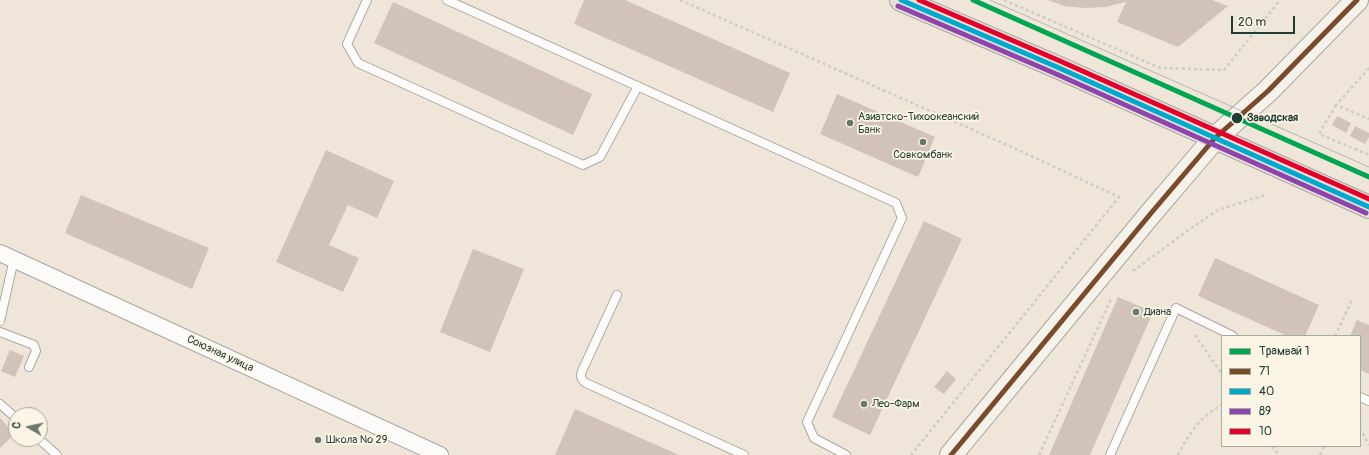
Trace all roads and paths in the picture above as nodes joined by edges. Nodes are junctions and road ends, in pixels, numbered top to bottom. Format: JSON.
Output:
{"nodes":[{"id":1,"x":367,"y":0,"type":"edge"},
{"id":2,"x":447,"y":0,"type":"edge"},
{"id":3,"x":680,"y":0,"type":"edge"},
{"id":4,"x":901,"y":0,"type":"edge"},
{"id":5,"x":1004,"y":0,"type":"edge"},
{"id":6,"x":1280,"y":0,"type":"edge"},
{"id":7,"x":1357,"y":0,"type":"edge"},
{"id":8,"x":1369,"y":68,"type":"edge"},
{"id":9,"x":638,"y":86,"type":"junction"},
{"id":10,"x":1336,"y":105,"type":"junction"},
{"id":11,"x":1369,"y":119,"type":"edge"},
{"id":12,"x":1215,"y":138,"type":"junction"},
{"id":13,"x":1369,"y":155,"type":"edge"},
{"id":14,"x":1265,"y":195,"type":"dead end"},
{"id":15,"x":1369,"y":208,"type":"edge"},
{"id":16,"x":7,"y":256,"type":"edge"},
{"id":17,"x":1130,"y":274,"type":"dead end"},
{"id":18,"x":1115,"y":290,"type":"dead end"},
{"id":19,"x":618,"y":295,"type":"dead end"},
{"id":20,"x":1352,"y":300,"type":"dead end"},
{"id":21,"x":1176,"y":308,"type":"junction"},
{"id":22,"x":0,"y":321,"type":"edge"},
{"id":23,"x":0,"y":332,"type":"edge"},
{"id":24,"x":1231,"y":335,"type":"edge"},
{"id":25,"x":1335,"y":335,"type":"edge"},
{"id":26,"x":29,"y":367,"type":"dead end"},
{"id":27,"x":1221,"y":373,"type":"edge"},
{"id":28,"x":0,"y":404,"type":"edge"},
{"id":29,"x":1221,"y":406,"type":"edge"},
{"id":30,"x":8,"y":411,"type":"edge"},
{"id":31,"x":1361,"y":430,"type":"edge"},
{"id":32,"x":1369,"y":445,"type":"edge"},
{"id":33,"x":48,"y":447,"type":"edge"},
{"id":34,"x":1273,"y":447,"type":"edge"},
{"id":35,"x":56,"y":455,"type":"edge"},
{"id":36,"x":440,"y":455,"type":"edge"},
{"id":37,"x":744,"y":455,"type":"edge"},
{"id":38,"x":846,"y":455,"type":"edge"},
{"id":39,"x":911,"y":455,"type":"edge"},
{"id":40,"x":951,"y":455,"type":"edge"},
{"id":41,"x":1039,"y":455,"type":"edge"},
{"id":42,"x":1110,"y":455,"type":"edge"},
{"id":43,"x":1178,"y":455,"type":"edge"},
{"id":44,"x":1279,"y":455,"type":"edge"}],
"edges":[{"from":1,"to":9,"type":"lane"},
{"from":2,"to":9,"type":"lane"},
{"from":3,"to":39,"type":"path"},
{"from":4,"to":12,"type":"main road"},
{"from":5,"to":6,"type":"path"},
{"from":7,"to":12,"type":"main road"},
{"from":8,"to":10,"type":"path"},
{"from":9,"to":38,"type":"lane"},
{"from":10,"to":11,"type":"path"},
{"from":10,"to":13,"type":"path"},
{"from":12,"to":15,"type":"main road"},
{"from":12,"to":40,"type":"main road"},
{"from":14,"to":17,"type":"path"},
{"from":16,"to":22,"type":"lane"},
{"from":16,"to":36,"type":"street","name":"Союзная улица"},
{"from":18,"to":41,"type":"path"},
{"from":19,"to":37,"type":"lane"},
{"from":20,"to":25,"type":"path"},
{"from":21,"to":24,"type":"lane"},
{"from":21,"to":27,"type":"path"},
{"from":21,"to":42,"type":"lane"},
{"from":23,"to":26,"type":"lane"},
{"from":28,"to":30,"type":"lane"},
{"from":29,"to":43,"type":"path"},
{"from":31,"to":32,"type":"path"},
{"from":33,"to":35,"type":"lane"},
{"from":34,"to":44,"type":"path"}]}
